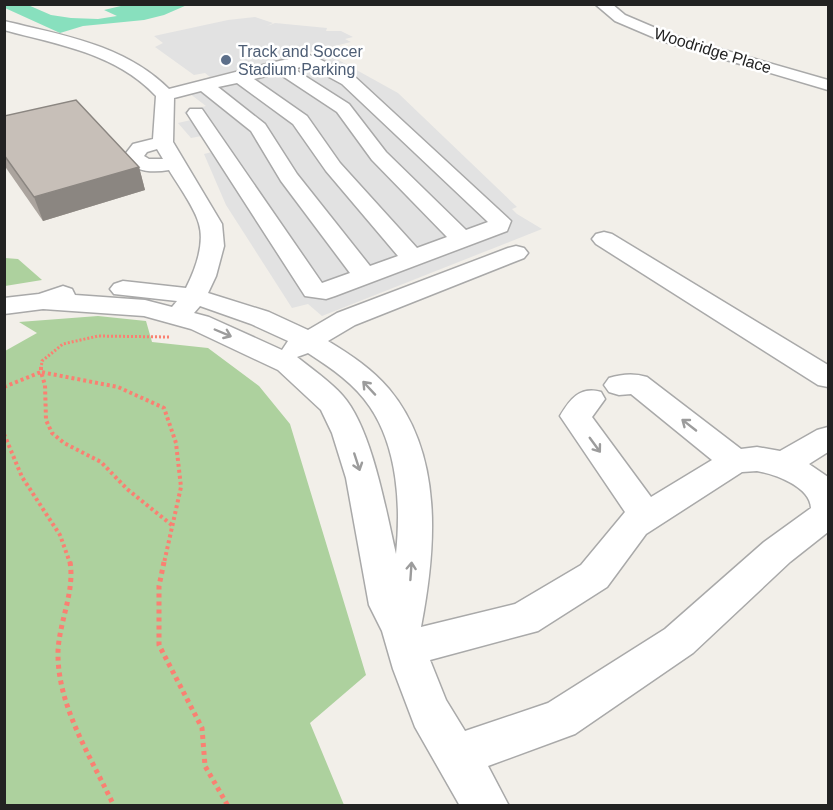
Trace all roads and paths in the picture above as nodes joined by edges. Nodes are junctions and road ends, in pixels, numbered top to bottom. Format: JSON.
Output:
{"nodes":[{"id":1,"x":602,"y":4,"type":"edge"},
{"id":2,"x":4,"y":25,"type":"edge"},
{"id":3,"x":279,"y":66,"type":"junction"},
{"id":4,"x":239,"y":76,"type":"junction"},
{"id":5,"x":204,"y":85,"type":"junction"},
{"id":6,"x":828,"y":85,"type":"edge"},
{"id":7,"x":165,"y":95,"type":"junction"},
{"id":8,"x":196,"y":113,"type":"dead end"},
{"id":9,"x":163,"y":142,"type":"junction"},
{"id":10,"x":420,"y":147,"type":"junction"},
{"id":11,"x":379,"y":156,"type":"junction"},
{"id":12,"x":174,"y":163,"type":"junction"},
{"id":13,"x":333,"y":167,"type":"junction"},
{"id":14,"x":288,"y":177,"type":"junction"},
{"id":15,"x":220,"y":193,"type":"junction"},
{"id":16,"x":604,"y":239,"type":"dead end"},
{"id":17,"x":463,"y":240,"type":"junction"},
{"id":18,"x":210,"y":253,"type":"junction"},
{"id":19,"x":516,"y":253,"type":"dead end"},
{"id":20,"x":413,"y":258,"type":"junction"},
{"id":21,"x":365,"y":276,"type":"junction"},
{"id":22,"x":129,"y":289,"type":"junction"},
{"id":23,"x":43,"y":301,"type":"junction"},
{"id":24,"x":4,"y":306,"type":"edge"},
{"id":25,"x":187,"y":311,"type":"junction"},
{"id":26,"x":307,"y":341,"type":"junction"},
{"id":27,"x":280,"y":359,"type":"junction"},
{"id":28,"x":41,"y":372,"type":"junction"},
{"id":29,"x":828,"y":378,"type":"edge"},
{"id":30,"x":620,"y":385,"type":"dead end"},
{"id":31,"x":4,"y":387,"type":"edge"},
{"id":32,"x":590,"y":399,"type":"dead end"},
{"id":33,"x":4,"y":434,"type":"edge"},
{"id":34,"x":828,"y":438,"type":"edge"},
{"id":35,"x":735,"y":461,"type":"junction"},
{"id":36,"x":784,"y":464,"type":"junction"},
{"id":37,"x":413,"y":483,"type":"junction"},
{"id":38,"x":366,"y":493,"type":"junction"},
{"id":39,"x":828,"y":505,"type":"edge"},
{"id":40,"x":646,"y":516,"type":"junction"},
{"id":41,"x":173,"y":527,"type":"junction"},
{"id":42,"x":403,"y":638,"type":"junction"},
{"id":43,"x":456,"y":756,"type":"junction"},
{"id":44,"x":114,"y":806,"type":"edge"},
{"id":45,"x":228,"y":806,"type":"edge"},
{"id":46,"x":486,"y":806,"type":"edge"}],
"edges":[{"from":1,"to":6,"type":"street","name":"Woodridge Place"},
{"from":2,"to":7,"type":"street"},
{"from":3,"to":4,"type":"street"},
{"from":3,"to":10,"type":"street"},
{"from":3,"to":11,"type":"street"},
{"from":4,"to":5,"type":"street"},
{"from":4,"to":13,"type":"street"},
{"from":5,"to":7,"type":"street"},
{"from":5,"to":14,"type":"street"},
{"from":7,"to":9,"type":"street"},
{"from":8,"to":15,"type":"street"},
{"from":9,"to":12,"type":"street"},
{"from":9,"to":12,"type":"street"},
{"from":10,"to":11,"type":"street"},
{"from":10,"to":17,"type":"street"},
{"from":11,"to":13,"type":"street"},
{"from":11,"to":17,"type":"street"},
{"from":12,"to":15,"type":"street"},
{"from":13,"to":14,"type":"street"},
{"from":13,"to":20,"type":"street"},
{"from":14,"to":15,"type":"street"},
{"from":14,"to":21,"type":"street"},
{"from":15,"to":18,"type":"street"},
{"from":15,"to":21,"type":"street"},
{"from":16,"to":29,"type":"street"},
{"from":17,"to":20,"type":"street"},
{"from":18,"to":22,"type":"street"},
{"from":18,"to":25,"type":"street"},
{"from":19,"to":26,"type":"street"},
{"from":20,"to":21,"type":"street"},
{"from":22,"to":23,"type":"street"},
{"from":22,"to":25,"type":"street"},
{"from":23,"to":24,"type":"street"},
{"from":23,"to":25,"type":"street"},
{"from":25,"to":26,"type":"street"},
{"from":25,"to":27,"type":"street","one_way":true},
{"from":25,"to":28,"type":"path"},
{"from":26,"to":27,"type":"street"},
{"from":37,"to":26,"type":"street","one_way":true},
{"from":27,"to":38,"type":"street","one_way":true},
{"from":28,"to":31,"type":"path"},
{"from":28,"to":41,"type":"path"},
{"from":28,"to":41,"type":"path"},
{"from":35,"to":30,"type":"street","one_way":true},
{"from":32,"to":40,"type":"street","one_way":true},
{"from":33,"to":44,"type":"path"},
{"from":34,"to":36,"type":"street"},
{"from":35,"to":36,"type":"street"},
{"from":35,"to":40,"type":"street"},
{"from":36,"to":39,"type":"street"},
{"from":37,"to":38,"type":"street"},
{"from":42,"to":37,"type":"street","one_way":true},
{"from":38,"to":42,"type":"street"},
{"from":39,"to":43,"type":"street"},
{"from":40,"to":42,"type":"street"},
{"from":41,"to":45,"type":"path"},
{"from":42,"to":43,"type":"street"},
{"from":43,"to":46,"type":"street"}]}
